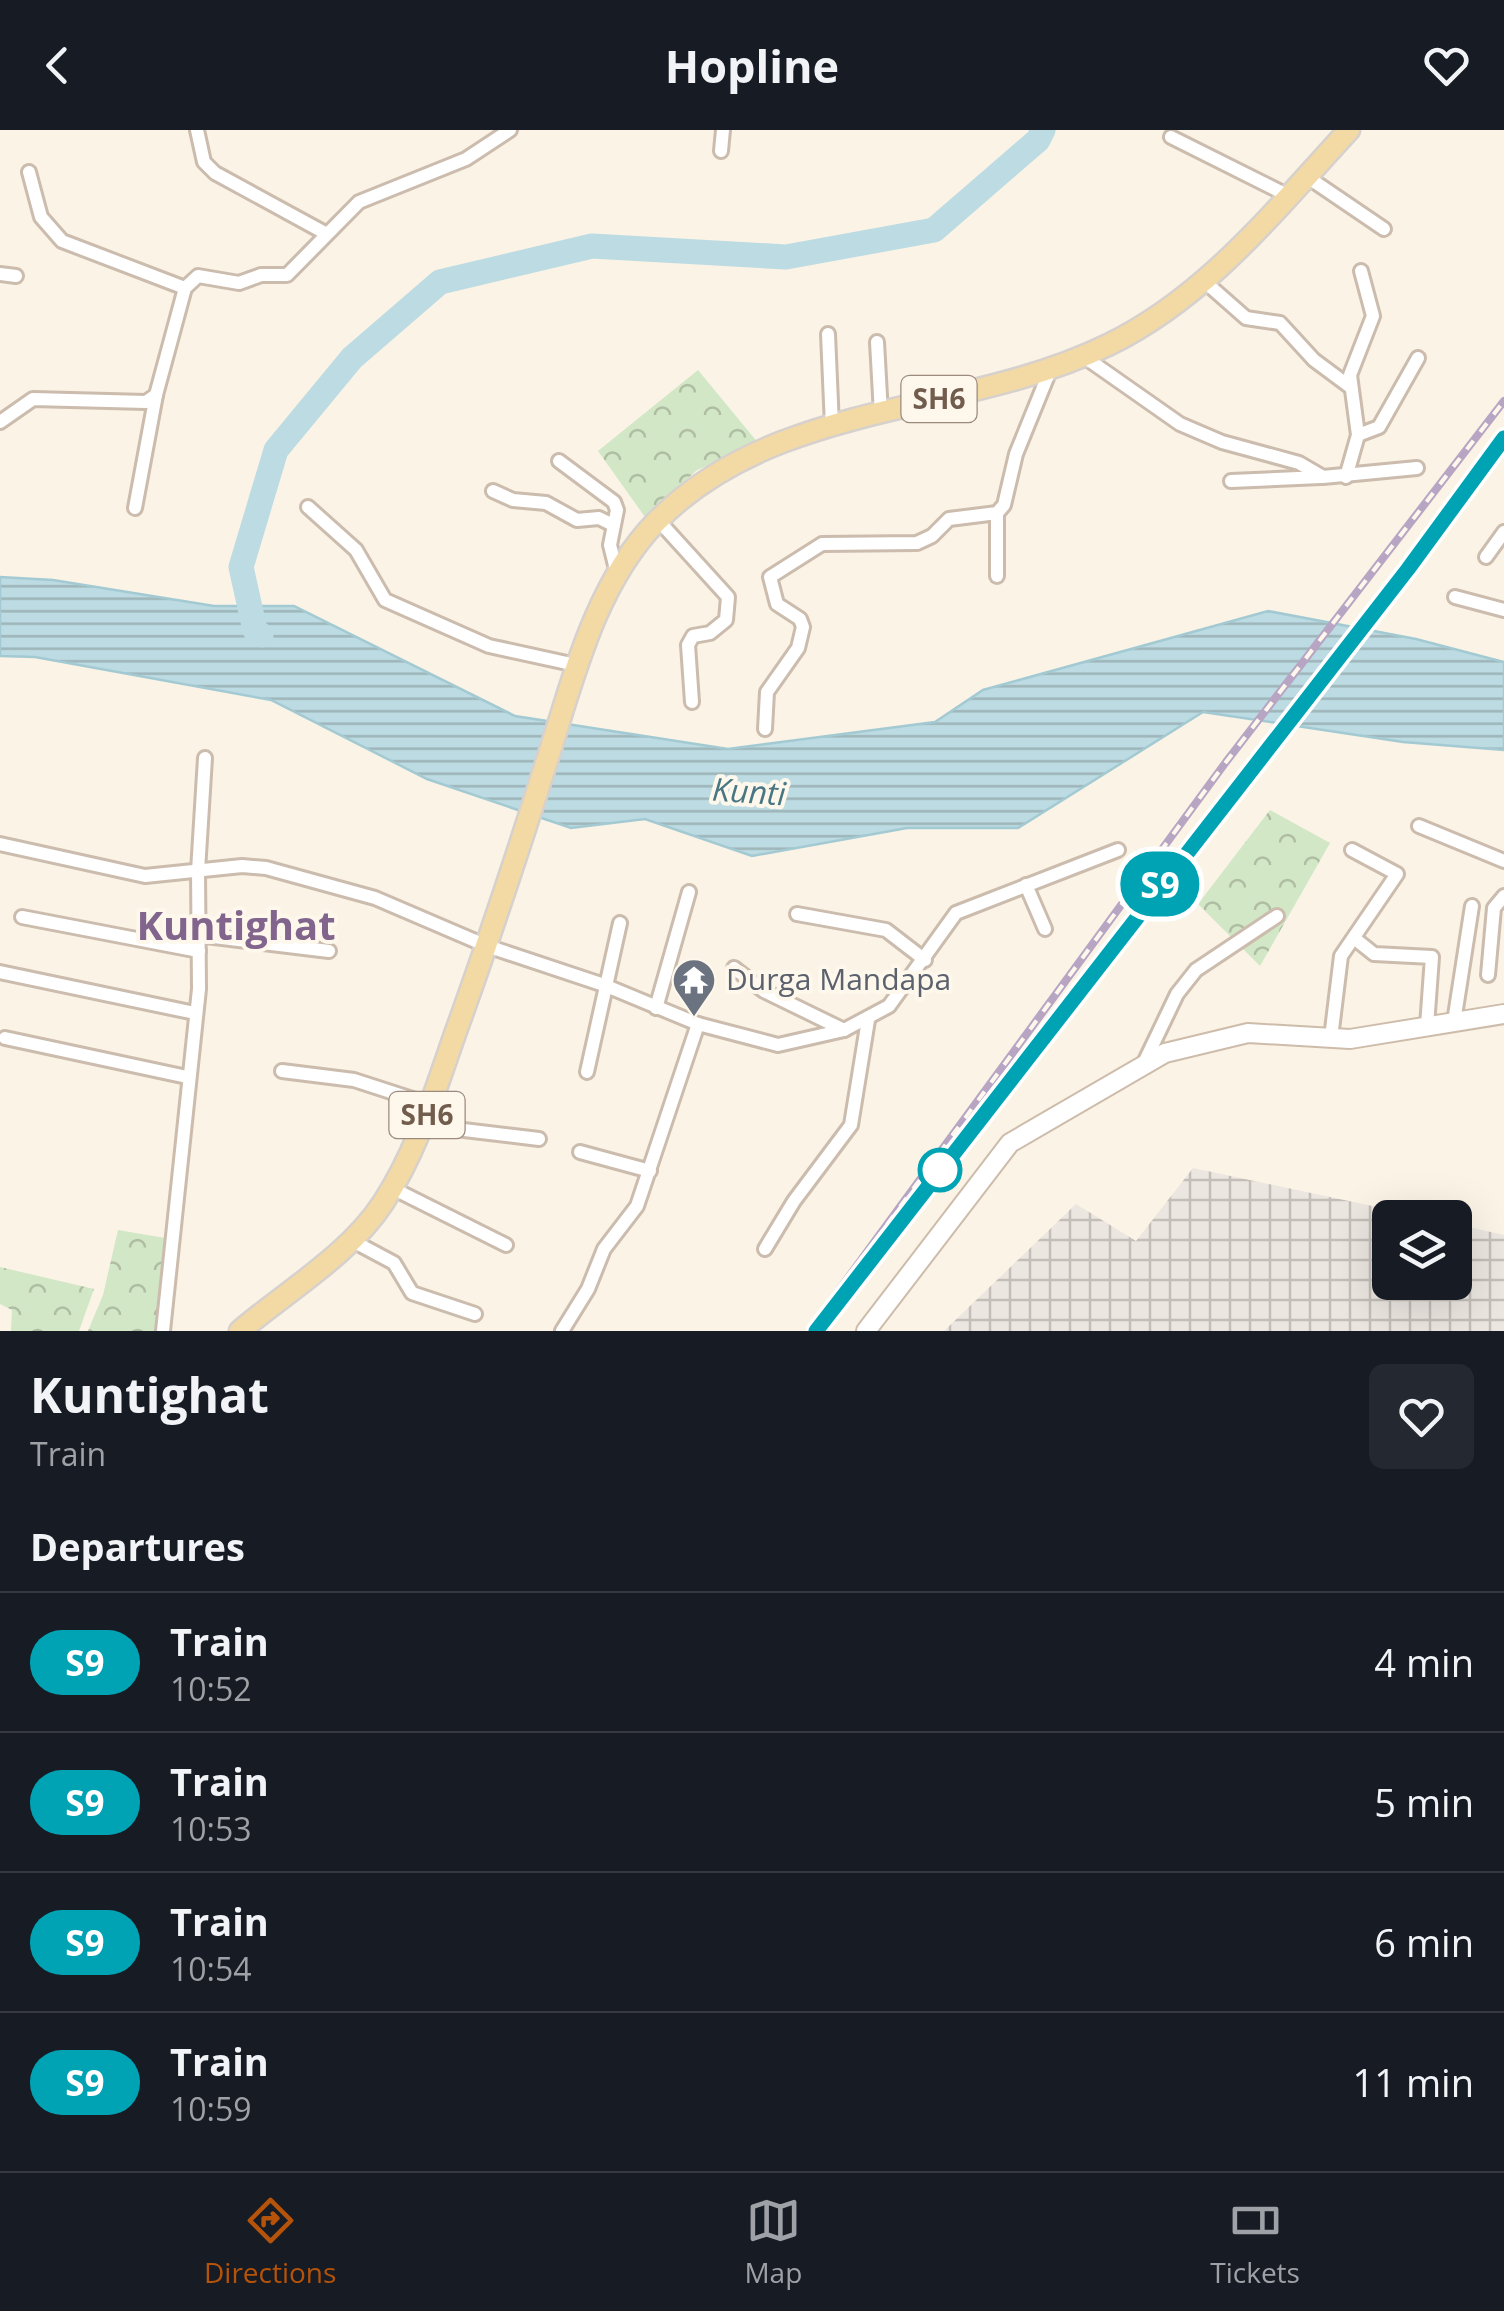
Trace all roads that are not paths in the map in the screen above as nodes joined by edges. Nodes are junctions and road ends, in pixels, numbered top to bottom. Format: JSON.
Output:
{"nodes":[{"id":1,"x":198,"y":130,"type":"edge"},
{"id":2,"x":510,"y":130,"type":"edge"},
{"id":3,"x":724,"y":130,"type":"edge"},
{"id":4,"x":1349,"y":130,"type":"edge"},
{"id":5,"x":1171,"y":137,"type":"dead end"},
{"id":6,"x":721,"y":150,"type":"dead end"},
{"id":7,"x":28,"y":172,"type":"dead end"},
{"id":8,"x":1306,"y":176,"type":"junction"},
{"id":9,"x":1288,"y":196,"type":"junction"},
{"id":10,"x":1384,"y":229,"type":"dead end"},
{"id":11,"x":325,"y":233,"type":"junction"},
{"id":12,"x":1361,"y":271,"type":"dead end"},
{"id":13,"x":0,"y":274,"type":"edge"},
{"id":14,"x":16,"y":276,"type":"dead end"},
{"id":15,"x":1204,"y":281,"type":"junction"},
{"id":16,"x":185,"y":288,"type":"junction"},
{"id":17,"x":828,"y":334,"type":"dead end"},
{"id":18,"x":877,"y":342,"type":"dead end"},
{"id":19,"x":1082,"y":356,"type":"junction"},
{"id":20,"x":1418,"y":358,"type":"dead end"},
{"id":21,"x":1051,"y":368,"type":"junction"},
{"id":22,"x":1348,"y":386,"type":"junction"},
{"id":23,"x":156,"y":394,"type":"junction"},
{"id":24,"x":880,"y":414,"type":"junction"},
{"id":25,"x":0,"y":422,"type":"edge"},
{"id":26,"x":832,"y":426,"type":"junction"},
{"id":27,"x":1358,"y":435,"type":"junction"},
{"id":28,"x":559,"y":461,"type":"dead end"},
{"id":29,"x":1417,"y":468,"type":"dead end"},
{"id":30,"x":1323,"y":477,"type":"junction"},
{"id":31,"x":1346,"y":477,"type":"junction"},
{"id":32,"x":1231,"y":482,"type":"dead end"},
{"id":33,"x":493,"y":491,"type":"dead end"},
{"id":34,"x":308,"y":507,"type":"dead end"},
{"id":35,"x":136,"y":508,"type":"dead end"},
{"id":36,"x":997,"y":513,"type":"junction"},
{"id":37,"x":658,"y":520,"type":"junction"},
{"id":38,"x":613,"y":525,"type":"junction"},
{"id":39,"x":1504,"y":532,"type":"edge"},
{"id":40,"x":1486,"y":557,"type":"dead end"},
{"id":41,"x":617,"y":573,"type":"junction"},
{"id":42,"x":997,"y":576,"type":"dead end"},
{"id":43,"x":1456,"y":597,"type":"dead end"},
{"id":44,"x":1504,"y":610,"type":"edge"},
{"id":45,"x":576,"y":666,"type":"junction"},
{"id":46,"x":692,"y":702,"type":"dead end"},
{"id":47,"x":765,"y":729,"type":"dead end"},
{"id":48,"x":206,"y":758,"type":"dead end"},
{"id":49,"x":1419,"y":826,"type":"dead end"},
{"id":50,"x":0,"y":844,"type":"edge"},
{"id":51,"x":1118,"y":850,"type":"dead end"},
{"id":52,"x":1352,"y":850,"type":"dead end"},
{"id":53,"x":1504,"y":862,"type":"edge"},
{"id":54,"x":198,"y":871,"type":"junction"},
{"id":55,"x":1026,"y":885,"type":"junction"},
{"id":56,"x":689,"y":892,"type":"dead end"},
{"id":57,"x":1504,"y":896,"type":"edge"},
{"id":58,"x":1472,"y":906,"type":"dead end"},
{"id":59,"x":797,"y":914,"type":"dead end"},
{"id":60,"x":1277,"y":916,"type":"dead end"},
{"id":61,"x":22,"y":918,"type":"dead end"},
{"id":62,"x":620,"y":922,"type":"dead end"},
{"id":63,"x":1045,"y":929,"type":"dead end"},
{"id":64,"x":198,"y":935,"type":"junction"},
{"id":65,"x":1354,"y":938,"type":"junction"},
{"id":66,"x":487,"y":946,"type":"junction"},
{"id":67,"x":199,"y":951,"type":"junction"},
{"id":68,"x":330,"y":951,"type":"dead end"},
{"id":69,"x":925,"y":960,"type":"junction"},
{"id":70,"x":734,"y":968,"type":"dead end"},
{"id":71,"x":0,"y":972,"type":"edge"},
{"id":72,"x":1488,"y":976,"type":"dead end"},
{"id":73,"x":604,"y":986,"type":"junction"},
{"id":74,"x":656,"y":1008,"type":"junction"},
{"id":75,"x":195,"y":1012,"type":"junction"},
{"id":76,"x":1504,"y":1014,"type":"edge"},
{"id":77,"x":868,"y":1020,"type":"junction"},
{"id":78,"x":1454,"y":1022,"type":"junction"},
{"id":79,"x":698,"y":1024,"type":"junction"},
{"id":80,"x":1427,"y":1026,"type":"junction"},
{"id":81,"x":844,"y":1030,"type":"junction"},
{"id":82,"x":5,"y":1038,"type":"dead end"},
{"id":83,"x":1331,"y":1038,"type":"junction"},
{"id":84,"x":1143,"y":1066,"type":"junction"},
{"id":85,"x":282,"y":1071,"type":"dead end"},
{"id":86,"x":586,"y":1072,"type":"dead end"},
{"id":87,"x":187,"y":1077,"type":"junction"},
{"id":88,"x":431,"y":1105,"type":"junction"},
{"id":89,"x":422,"y":1125,"type":"junction"},
{"id":90,"x":539,"y":1139,"type":"dead end"},
{"id":91,"x":580,"y":1152,"type":"dead end"},
{"id":92,"x":650,"y":1171,"type":"junction"},
{"id":93,"x":392,"y":1188,"type":"junction"},
{"id":94,"x":350,"y":1240,"type":"junction"},
{"id":95,"x":506,"y":1245,"type":"dead end"},
{"id":96,"x":765,"y":1250,"type":"dead end"},
{"id":97,"x":474,"y":1314,"type":"dead end"},
{"id":98,"x":163,"y":1331,"type":"edge"},
{"id":99,"x":240,"y":1331,"type":"edge"},
{"id":100,"x":562,"y":1331,"type":"edge"},
{"id":101,"x":866,"y":1331,"type":"edge"}],
"edges":[{"from":1,"to":11,"type":"street"},
{"from":2,"to":11,"type":"street"},
{"from":3,"to":6,"type":"street"},
{"from":4,"to":8,"type":"main road","number":"SH6"},
{"from":5,"to":9,"type":"street"},
{"from":7,"to":16,"type":"street"},
{"from":8,"to":9,"type":"main road","number":"SH6"},
{"from":8,"to":10,"type":"street"},
{"from":9,"to":15,"type":"main road","number":"SH6"},
{"from":11,"to":16,"type":"street"},
{"from":12,"to":22,"type":"street"},
{"from":13,"to":14,"type":"street"},
{"from":15,"to":19,"type":"main road","number":"SH6"},
{"from":15,"to":22,"type":"street"},
{"from":16,"to":23,"type":"street"},
{"from":17,"to":26,"type":"street"},
{"from":18,"to":24,"type":"street"},
{"from":19,"to":21,"type":"main road","number":"SH6"},
{"from":19,"to":30,"type":"street"},
{"from":20,"to":27,"type":"street"},
{"from":21,"to":24,"type":"main road","number":"SH6"},
{"from":21,"to":36,"type":"street"},
{"from":22,"to":27,"type":"street"},
{"from":23,"to":25,"type":"street"},
{"from":23,"to":35,"type":"street"},
{"from":24,"to":26,"type":"main road","number":"SH6"},
{"from":26,"to":37,"type":"main road","number":"SH6"},
{"from":27,"to":31,"type":"street"},
{"from":28,"to":38,"type":"street"},
{"from":29,"to":31,"type":"street"},
{"from":30,"to":31,"type":"street"},
{"from":30,"to":32,"type":"street"},
{"from":33,"to":38,"type":"street"},
{"from":34,"to":45,"type":"street"},
{"from":36,"to":42,"type":"street"},
{"from":36,"to":47,"type":"street"},
{"from":37,"to":41,"type":"main road","number":"SH6"},
{"from":37,"to":46,"type":"street"},
{"from":38,"to":41,"type":"street"},
{"from":39,"to":40,"type":"street"},
{"from":41,"to":45,"type":"main road","number":"SH6"},
{"from":43,"to":44,"type":"street"},
{"from":45,"to":66,"type":"main road","number":"SH6"},
{"from":48,"to":54,"type":"street"},
{"from":49,"to":53,"type":"street"},
{"from":50,"to":54,"type":"street"},
{"from":51,"to":55,"type":"street"},
{"from":52,"to":65,"type":"street"},
{"from":54,"to":64,"type":"street"},
{"from":54,"to":66,"type":"street"},
{"from":55,"to":63,"type":"street"},
{"from":55,"to":69,"type":"street"},
{"from":56,"to":74,"type":"street"},
{"from":57,"to":72,"type":"street"},
{"from":58,"to":78,"type":"street"},
{"from":59,"to":69,"type":"street"},
{"from":60,"to":84,"type":"street"},
{"from":61,"to":67,"type":"street"},
{"from":62,"to":73,"type":"street"},
{"from":64,"to":67,"type":"street"},
{"from":64,"to":68,"type":"street"},
{"from":65,"to":80,"type":"street"},
{"from":65,"to":83,"type":"street"},
{"from":66,"to":73,"type":"street"},
{"from":66,"to":88,"type":"main road","number":"SH6"},
{"from":67,"to":75,"type":"street"},
{"from":69,"to":77,"type":"street"},
{"from":70,"to":81,"type":"street"},
{"from":71,"to":75,"type":"street"},
{"from":73,"to":74,"type":"street"},
{"from":73,"to":86,"type":"street"},
{"from":74,"to":79,"type":"street"},
{"from":75,"to":87,"type":"street"},
{"from":76,"to":78,"type":"main road"},
{"from":77,"to":81,"type":"street"},
{"from":77,"to":96,"type":"street"},
{"from":78,"to":80,"type":"main road"},
{"from":79,"to":81,"type":"street"},
{"from":79,"to":92,"type":"street"},
{"from":80,"to":83,"type":"main road"},
{"from":82,"to":87,"type":"street"},
{"from":83,"to":84,"type":"main road"},
{"from":84,"to":101,"type":"main road"},
{"from":85,"to":88,"type":"street"},
{"from":87,"to":98,"type":"street"},
{"from":88,"to":89,"type":"main road","number":"SH6"},
{"from":89,"to":90,"type":"street"},
{"from":89,"to":93,"type":"main road","number":"SH6"},
{"from":91,"to":92,"type":"street"},
{"from":92,"to":100,"type":"street"},
{"from":93,"to":94,"type":"main road","number":"SH6"},
{"from":93,"to":95,"type":"street"},
{"from":94,"to":97,"type":"street"},
{"from":94,"to":99,"type":"main road","number":"SH6"}]}
